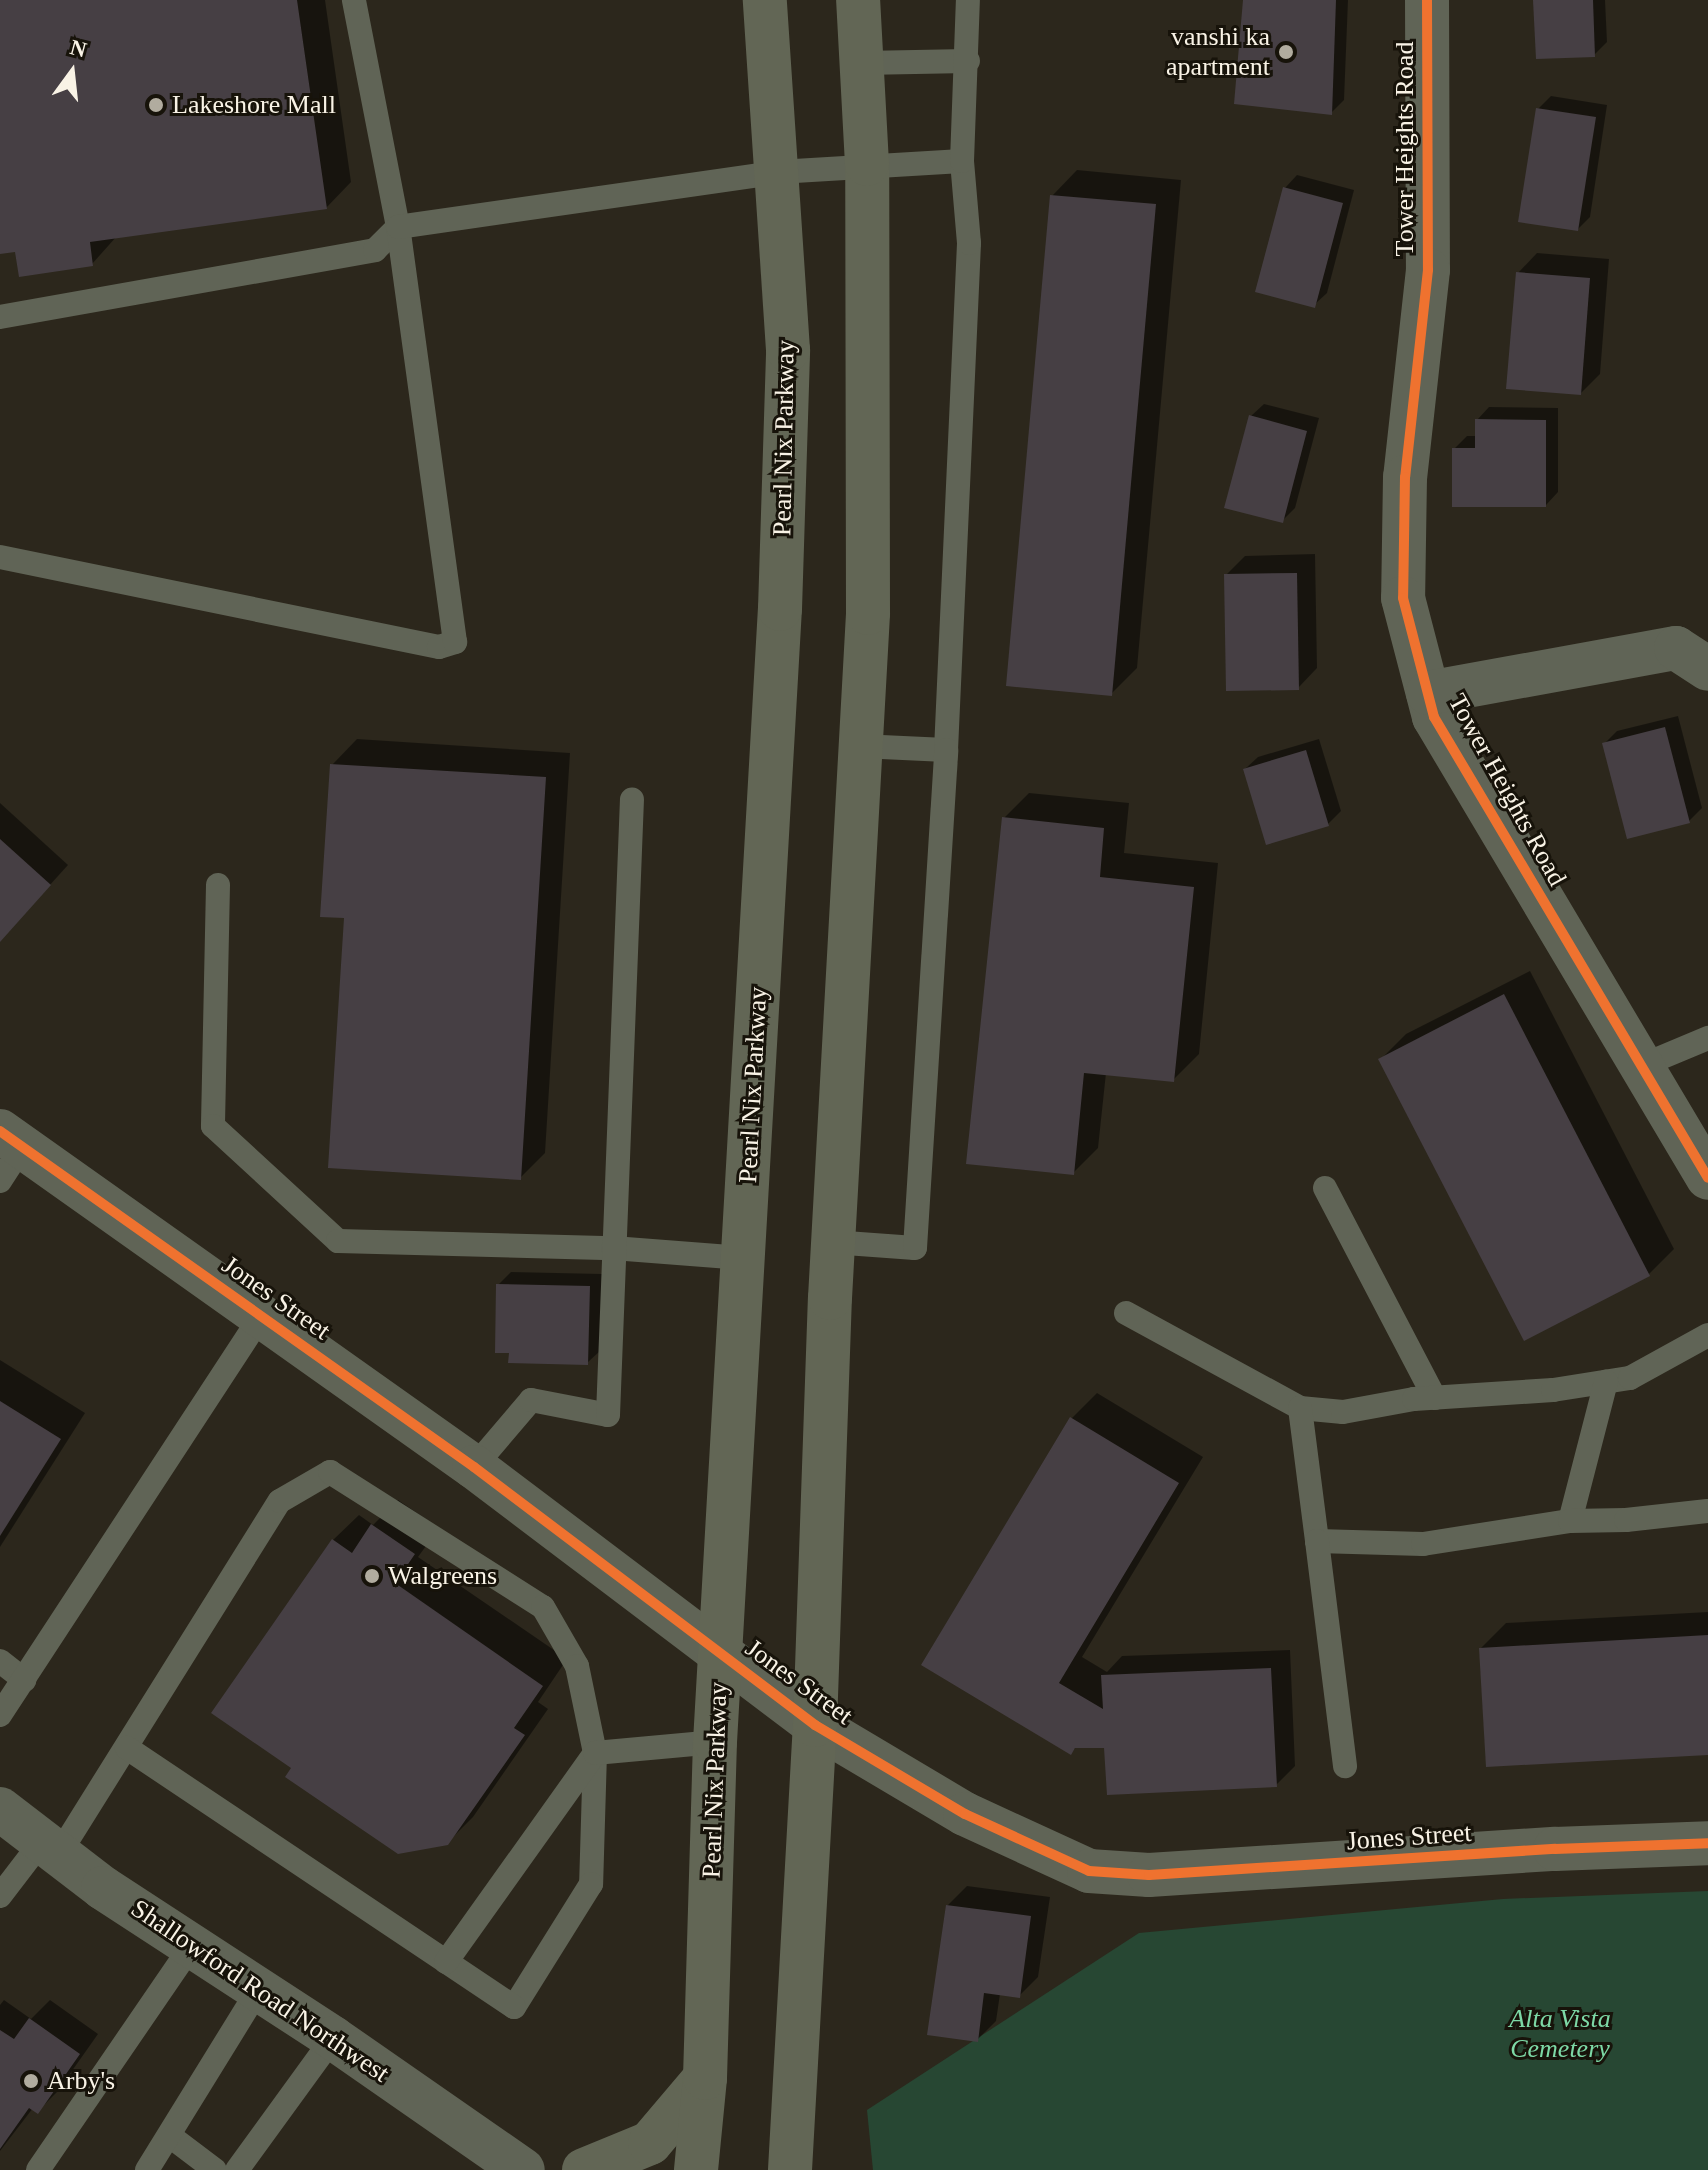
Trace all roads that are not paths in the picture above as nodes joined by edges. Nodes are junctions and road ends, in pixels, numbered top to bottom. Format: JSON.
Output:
{"nodes":[{"id":1,"x":354,"y":0,"type":"edge"},
{"id":2,"x":765,"y":0,"type":"edge"},
{"id":3,"x":858,"y":0,"type":"edge"},
{"id":4,"x":968,"y":0,"type":"edge"},
{"id":5,"x":1427,"y":0,"type":"edge"},
{"id":6,"x":968,"y":61,"type":"junction"},
{"id":7,"x":862,"y":63,"type":"junction"},
{"id":8,"x":962,"y":161,"type":"junction"},
{"id":9,"x":867,"y":164,"type":"junction"},
{"id":10,"x":778,"y":172,"type":"junction"},
{"id":11,"x":398,"y":227,"type":"junction"},
{"id":12,"x":0,"y":317,"type":"edge"},
{"id":13,"x":0,"y":557,"type":"edge"},
{"id":14,"x":1708,"y":669,"type":"edge"},
{"id":15,"x":1428,"y":693,"type":"junction"},
{"id":16,"x":860,"y":746,"type":"junction"},
{"id":17,"x":946,"y":750,"type":"junction"},
{"id":18,"x":632,"y":799,"type":"dead end"},
{"id":19,"x":218,"y":885,"type":"dead end"},
{"id":20,"x":1708,"y":1038,"type":"edge"},
{"id":21,"x":1641,"y":1066,"type":"junction"},
{"id":22,"x":7,"y":1153,"type":"edge"},
{"id":23,"x":1708,"y":1178,"type":"edge"},
{"id":24,"x":1325,"y":1188,"type":"dead end"},
{"id":25,"x":832,"y":1242,"type":"junction"},
{"id":26,"x":613,"y":1248,"type":"junction"},
{"id":27,"x":743,"y":1258,"type":"junction"},
{"id":28,"x":1126,"y":1313,"type":"dead end"},
{"id":29,"x":262,"y":1315,"type":"junction"},
{"id":30,"x":1708,"y":1335,"type":"edge"},
{"id":31,"x":1606,"y":1382,"type":"junction"},
{"id":32,"x":1435,"y":1398,"type":"junction"},
{"id":33,"x":1300,"y":1408,"type":"junction"},
{"id":34,"x":474,"y":1467,"type":"junction"},
{"id":35,"x":1708,"y":1511,"type":"edge"},
{"id":36,"x":1570,"y":1521,"type":"junction"},
{"id":37,"x":1317,"y":1541,"type":"junction"},
{"id":38,"x":721,"y":1652,"type":"junction"},
{"id":39,"x":0,"y":1661,"type":"edge"},
{"id":40,"x":24,"y":1680,"type":"junction"},
{"id":41,"x":0,"y":1715,"type":"edge"},
{"id":42,"x":815,"y":1725,"type":"junction"},
{"id":43,"x":715,"y":1742,"type":"junction"},
{"id":44,"x":127,"y":1748,"type":"junction"},
{"id":45,"x":595,"y":1753,"type":"junction"},
{"id":46,"x":1345,"y":1766,"type":"dead end"},
{"id":47,"x":0,"y":1809,"type":"edge"},
{"id":48,"x":1708,"y":1843,"type":"edge"},
{"id":49,"x":50,"y":1847,"type":"junction"},
{"id":50,"x":0,"y":1896,"type":"edge"},
{"id":51,"x":192,"y":1945,"type":"junction"},
{"id":52,"x":446,"y":1962,"type":"junction"},
{"id":53,"x":259,"y":1989,"type":"junction"},
{"id":54,"x":333,"y":2038,"type":"junction"},
{"id":55,"x":705,"y":2078,"type":"junction"},
{"id":56,"x":170,"y":2136,"type":"junction"},
{"id":57,"x":38,"y":2170,"type":"edge"},
{"id":58,"x":147,"y":2170,"type":"edge"},
{"id":59,"x":215,"y":2170,"type":"edge"},
{"id":60,"x":237,"y":2170,"type":"edge"},
{"id":61,"x":523,"y":2170,"type":"edge"},
{"id":62,"x":584,"y":2170,"type":"edge"},
{"id":63,"x":696,"y":2170,"type":"edge"},
{"id":64,"x":790,"y":2170,"type":"edge"}],
"edges":[{"from":1,"to":11,"type":"lane"},
{"from":2,"to":10,"type":"main road","name":"Pearl Nix Parkway"},
{"from":3,"to":7,"type":"main road"},
{"from":4,"to":6,"type":"lane"},
{"from":5,"to":15,"type":"street","name":"Tower Heights Road"},
{"from":6,"to":7,"type":"lane"},
{"from":6,"to":8,"type":"lane"},
{"from":7,"to":9,"type":"main road"},
{"from":8,"to":9,"type":"lane"},
{"from":8,"to":17,"type":"lane"},
{"from":9,"to":10,"type":"lane"},
{"from":9,"to":16,"type":"main road"},
{"from":10,"to":11,"type":"lane"},
{"from":10,"to":27,"type":"main road","name":"Pearl Nix Parkway"},
{"from":11,"to":12,"type":"lane"},
{"from":11,"to":13,"type":"lane"},
{"from":14,"to":15,"type":"street"},
{"from":15,"to":21,"type":"street","name":"Tower Heights Road"},
{"from":16,"to":17,"type":"lane"},
{"from":16,"to":25,"type":"main road"},
{"from":17,"to":25,"type":"lane"},
{"from":18,"to":26,"type":"lane"},
{"from":19,"to":26,"type":"lane"},
{"from":20,"to":21,"type":"lane"},
{"from":21,"to":23,"type":"street","name":"Tower Heights Road"},
{"from":22,"to":29,"type":"street","name":"Jones Street"},
{"from":24,"to":32,"type":"lane"},
{"from":25,"to":42,"type":"main road"},
{"from":26,"to":27,"type":"lane"},
{"from":26,"to":34,"type":"lane"},
{"from":27,"to":38,"type":"main road","name":"Pearl Nix Parkway"},
{"from":28,"to":33,"type":"lane"},
{"from":29,"to":34,"type":"street","name":"Jones Street"},
{"from":29,"to":40,"type":"lane"},
{"from":30,"to":31,"type":"lane"},
{"from":31,"to":32,"type":"lane"},
{"from":31,"to":36,"type":"lane"},
{"from":32,"to":33,"type":"lane"},
{"from":33,"to":37,"type":"lane"},
{"from":34,"to":38,"type":"street","name":"Jones Street"},
{"from":35,"to":36,"type":"lane"},
{"from":36,"to":37,"type":"lane"},
{"from":37,"to":46,"type":"lane"},
{"from":38,"to":42,"type":"street","name":"Jones Street"},
{"from":38,"to":43,"type":"main road","name":"Pearl Nix Parkway"},
{"from":39,"to":40,"type":"lane"},
{"from":40,"to":41,"type":"lane"},
{"from":42,"to":48,"type":"street","name":"Jones Street"},
{"from":42,"to":64,"type":"main road"},
{"from":43,"to":45,"type":"lane"},
{"from":43,"to":55,"type":"main road","name":"Pearl Nix Parkway"},
{"from":44,"to":45,"type":"lane"},
{"from":44,"to":49,"type":"lane"},
{"from":44,"to":52,"type":"lane"},
{"from":45,"to":52,"type":"lane"},
{"from":45,"to":52,"type":"lane"},
{"from":47,"to":49,"type":"street","name":"Shallowford Road Northwest"},
{"from":49,"to":50,"type":"lane"},
{"from":49,"to":51,"type":"street","name":"Shallowford Road Northwest"},
{"from":51,"to":53,"type":"street","name":"Shallowford Road Northwest"},
{"from":51,"to":57,"type":"lane"},
{"from":53,"to":54,"type":"street","name":"Shallowford Road Northwest"},
{"from":53,"to":56,"type":"lane"},
{"from":54,"to":60,"type":"lane"},
{"from":54,"to":61,"type":"street","name":"Shallowford Road Northwest"},
{"from":55,"to":62,"type":"main road"},
{"from":55,"to":63,"type":"main road","name":"Pearl Nix Parkway"},
{"from":56,"to":58,"type":"lane"},
{"from":56,"to":59,"type":"lane"}]}
